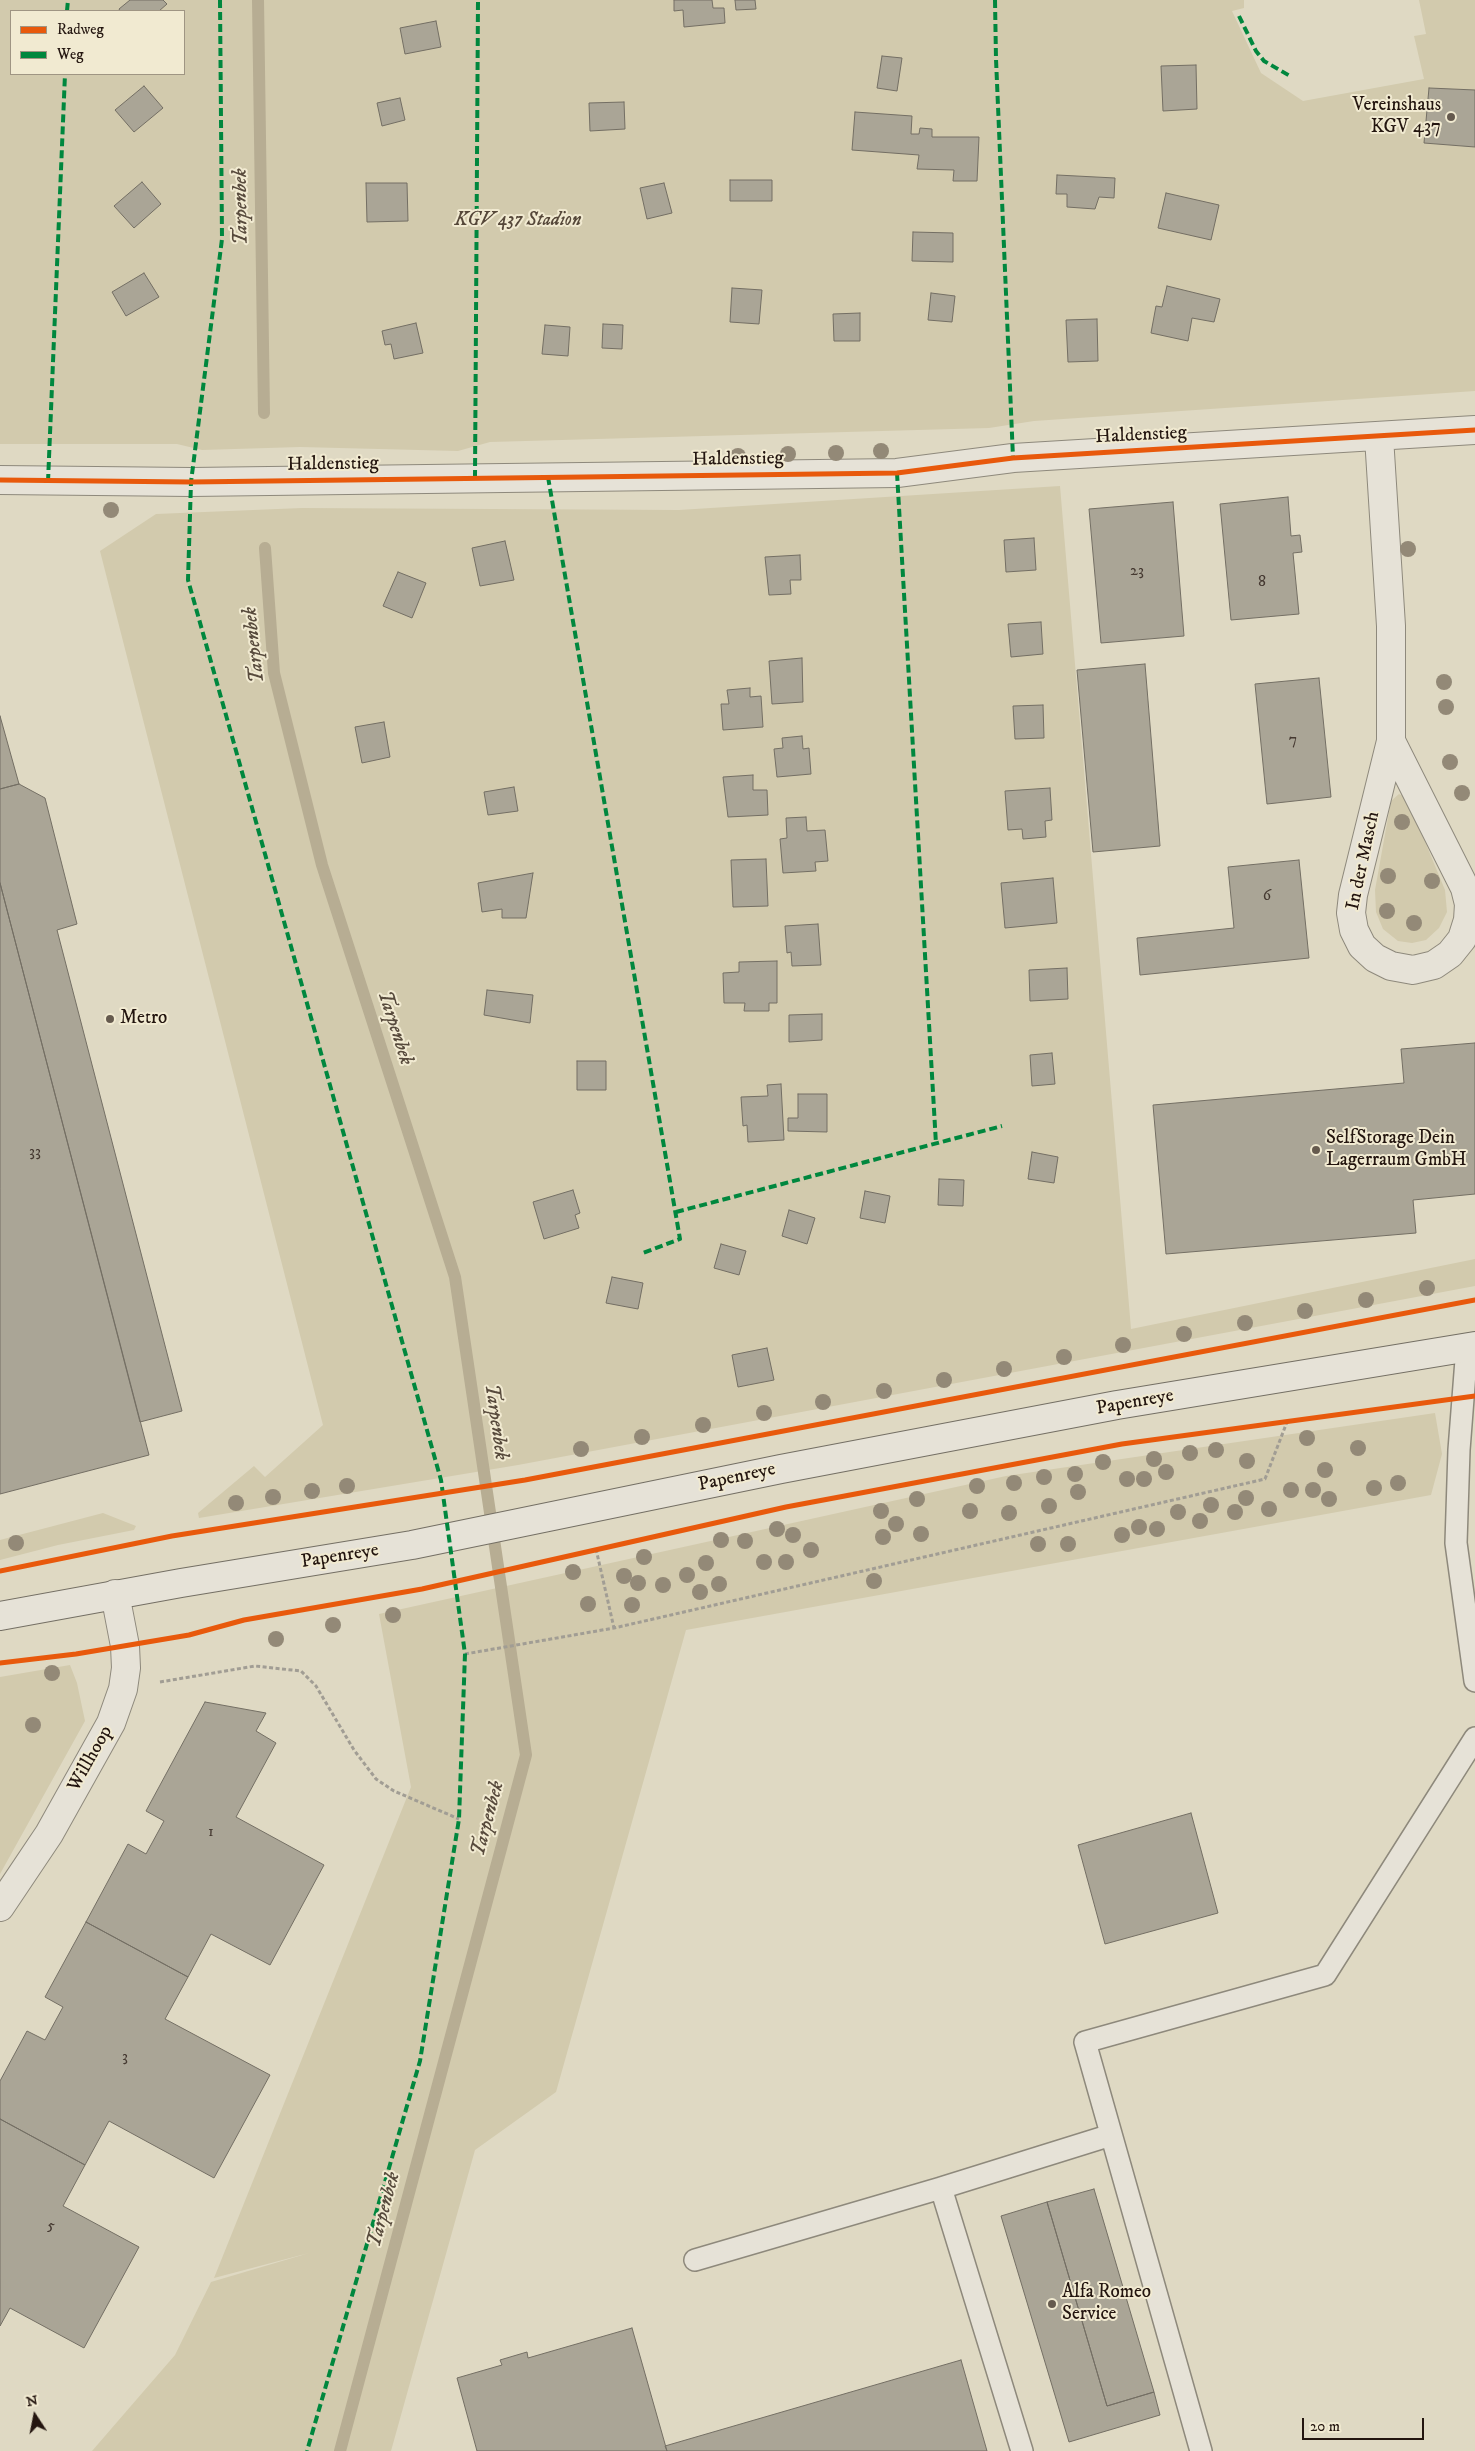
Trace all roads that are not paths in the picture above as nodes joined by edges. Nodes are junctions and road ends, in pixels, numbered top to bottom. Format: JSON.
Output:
{"nodes":[{"id":1,"x":1475,"y":430,"type":"edge"},
{"id":2,"x":1379,"y":437,"type":"junction"},
{"id":3,"x":0,"y":480,"type":"edge"},
{"id":4,"x":1391,"y":741,"type":"junction"},
{"id":5,"x":1471,"y":1346,"type":"edge"},
{"id":6,"x":1467,"y":1456,"type":"edge"},
{"id":7,"x":115,"y":1594,"type":"junction"},
{"id":8,"x":0,"y":1616,"type":"edge"},
{"id":9,"x":1475,"y":1681,"type":"edge"},
{"id":10,"x":1475,"y":1738,"type":"edge"},
{"id":11,"x":0,"y":1907,"type":"edge"},
{"id":12,"x":1111,"y":2134,"type":"junction"},
{"id":13,"x":941,"y":2188,"type":"junction"},
{"id":14,"x":696,"y":2260,"type":"dead end"},
{"id":15,"x":1022,"y":2451,"type":"edge"},
{"id":16,"x":1201,"y":2451,"type":"edge"}],
"edges":[{"from":1,"to":2,"type":"street","name":"Haldenstieg"},
{"from":2,"to":3,"type":"street","name":"Haldenstieg"},
{"from":2,"to":4,"type":"street","name":"In der Masch"},
{"from":4,"to":4,"type":"street","name":"In der Masch"},
{"from":5,"to":6,"type":"lane"},
{"from":5,"to":7,"type":"street","name":"Papenreye"},
{"from":6,"to":9,"type":"lane"},
{"from":7,"to":8,"type":"street","name":"Papenreye"},
{"from":7,"to":11,"type":"street","name":"Willhoop"},
{"from":10,"to":12,"type":"lane"},
{"from":12,"to":13,"type":"lane"},
{"from":12,"to":16,"type":"lane"},
{"from":13,"to":14,"type":"lane"},
{"from":13,"to":15,"type":"lane"}]}
